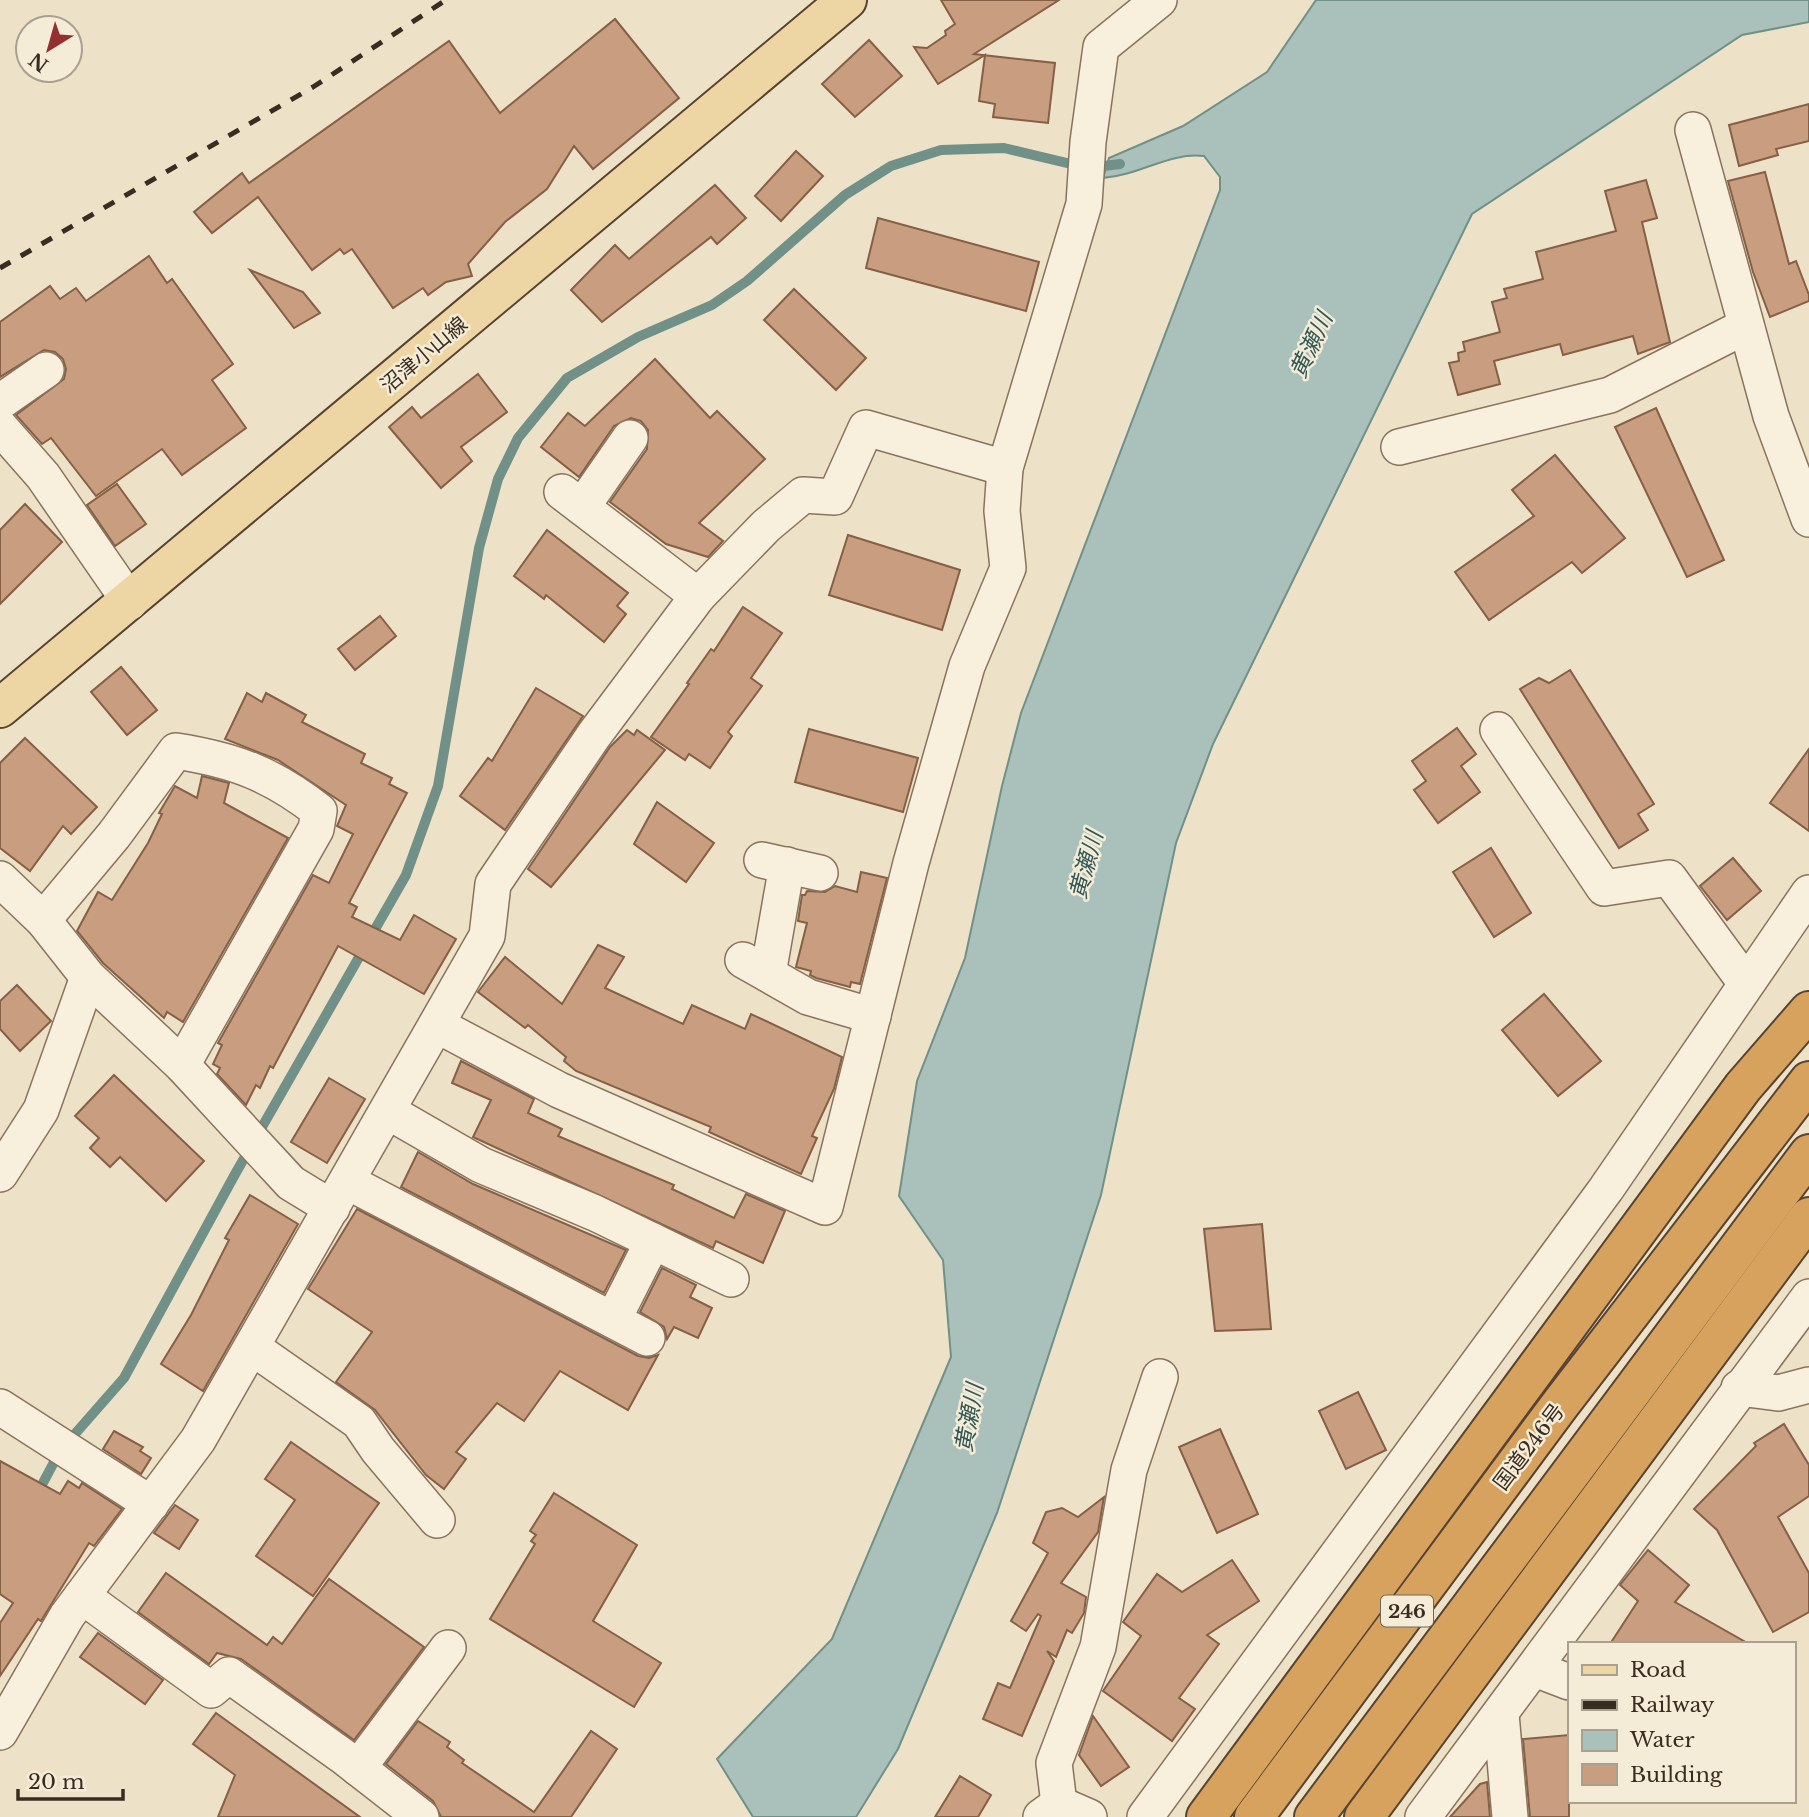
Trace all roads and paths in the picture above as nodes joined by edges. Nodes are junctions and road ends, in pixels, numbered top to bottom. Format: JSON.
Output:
{"nodes":[{"id":1,"x":847,"y":0,"type":"edge"},
{"id":2,"x":1159,"y":0,"type":"edge"},
{"id":3,"x":1693,"y":130,"type":"dead end"},
{"id":4,"x":1746,"y":326,"type":"junction"},
{"id":5,"x":46,"y":370,"type":"dead end"},
{"id":6,"x":0,"y":402,"type":"edge"},
{"id":7,"x":0,"y":427,"type":"edge"},
{"id":8,"x":631,"y":439,"type":"dead end"},
{"id":9,"x":1399,"y":447,"type":"dead end"},
{"id":10,"x":1005,"y":468,"type":"junction"},
{"id":11,"x":1809,"y":519,"type":"edge"},
{"id":12,"x":698,"y":596,"type":"junction"},
{"id":13,"x":130,"y":601,"type":"junction"},
{"id":14,"x":0,"y":708,"type":"edge"},
{"id":15,"x":1498,"y":730,"type":"dead end"},
{"id":16,"x":789,"y":866,"type":"dead end"},
{"id":17,"x":0,"y":879,"type":"edge"},
{"id":18,"x":1809,"y":893,"type":"edge"},
{"id":19,"x":43,"y":920,"type":"junction"},
{"id":20,"x":88,"y":977,"type":"junction"},
{"id":21,"x":1745,"y":982,"type":"junction"},
{"id":22,"x":1809,"y":1011,"type":"edge"},
{"id":23,"x":873,"y":1016,"type":"junction"},
{"id":24,"x":437,"y":1025,"type":"junction"},
{"id":25,"x":182,"y":1065,"type":"junction"},
{"id":26,"x":1809,"y":1081,"type":"edge"},
{"id":27,"x":388,"y":1112,"type":"junction"},
{"id":28,"x":1809,"y":1154,"type":"edge"},
{"id":29,"x":0,"y":1174,"type":"edge"},
{"id":30,"x":340,"y":1195,"type":"junction"},
{"id":31,"x":1809,"y":1217,"type":"edge"},
{"id":32,"x":653,"y":1241,"type":"junction"},
{"id":33,"x":731,"y":1279,"type":"dead end"},
{"id":34,"x":1809,"y":1297,"type":"edge"},
{"id":35,"x":613,"y":1320,"type":"junction"},
{"id":36,"x":647,"y":1338,"type":"dead end"},
{"id":37,"x":253,"y":1348,"type":"junction"},
{"id":38,"x":1160,"y":1377,"type":"dead end"},
{"id":39,"x":1809,"y":1385,"type":"edge"},
{"id":40,"x":1738,"y":1388,"type":"junction"},
{"id":41,"x":0,"y":1407,"type":"edge"},
{"id":42,"x":151,"y":1504,"type":"junction"},
{"id":43,"x":438,"y":1520,"type":"dead end"},
{"id":44,"x":82,"y":1596,"type":"junction"},
{"id":45,"x":448,"y":1648,"type":"dead end"},
{"id":46,"x":1535,"y":1669,"type":"junction"},
{"id":47,"x":1568,"y":1682,"type":"edge"},
{"id":48,"x":1501,"y":1714,"type":"junction"},
{"id":49,"x":0,"y":1732,"type":"edge"},
{"id":50,"x":358,"y":1768,"type":"junction"},
{"id":51,"x":1063,"y":1813,"type":"edge"},
{"id":52,"x":421,"y":1817,"type":"edge"},
{"id":53,"x":1145,"y":1817,"type":"edge"},
{"id":54,"x":1206,"y":1817,"type":"edge"},
{"id":55,"x":1254,"y":1817,"type":"edge"},
{"id":56,"x":1314,"y":1817,"type":"edge"},
{"id":57,"x":1364,"y":1817,"type":"edge"},
{"id":58,"x":1423,"y":1817,"type":"edge"},
{"id":59,"x":1510,"y":1817,"type":"edge"}],
"edges":[{"from":1,"to":13,"type":"main road","name":"沼津小山線"},
{"from":2,"to":10,"type":"street"},
{"from":3,"to":4,"type":"street"},
{"from":4,"to":9,"type":"street"},
{"from":4,"to":11,"type":"street"},
{"from":5,"to":6,"type":"street"},
{"from":7,"to":13,"type":"street"},
{"from":8,"to":12,"type":"street"},
{"from":10,"to":12,"type":"street"},
{"from":10,"to":23,"type":"street"},
{"from":12,"to":24,"type":"street"},
{"from":13,"to":14,"type":"main road","name":"沼津小山線"},
{"from":15,"to":21,"type":"street"},
{"from":16,"to":23,"type":"street"},
{"from":17,"to":19,"type":"street"},
{"from":18,"to":21,"type":"street"},
{"from":19,"to":20,"type":"street"},
{"from":19,"to":25,"type":"street"},
{"from":20,"to":25,"type":"street"},
{"from":20,"to":29,"type":"street"},
{"from":21,"to":53,"type":"street"},
{"from":22,"to":54,"type":"highway"},
{"from":23,"to":24,"type":"street"},
{"from":24,"to":27,"type":"street"},
{"from":25,"to":30,"type":"street"},
{"from":26,"to":55,"type":"highway","name":"国道246号","number":"246"},
{"from":27,"to":30,"type":"street"},
{"from":27,"to":32,"type":"street"},
{"from":28,"to":56,"type":"highway","number":"246"},
{"from":30,"to":35,"type":"street"},
{"from":30,"to":37,"type":"street"},
{"from":31,"to":57,"type":"highway"},
{"from":32,"to":33,"type":"street"},
{"from":32,"to":35,"type":"street"},
{"from":34,"to":40,"type":"street"},
{"from":35,"to":36,"type":"street"},
{"from":37,"to":42,"type":"street"},
{"from":37,"to":43,"type":"street"},
{"from":38,"to":51,"type":"street"},
{"from":39,"to":40,"type":"street"},
{"from":40,"to":46,"type":"street"},
{"from":41,"to":42,"type":"street"},
{"from":42,"to":44,"type":"street"},
{"from":44,"to":49,"type":"street"},
{"from":44,"to":50,"type":"street"},
{"from":45,"to":50,"type":"street"},
{"from":46,"to":47,"type":"street"},
{"from":46,"to":48,"type":"street"},
{"from":48,"to":58,"type":"street"},
{"from":48,"to":59,"type":"street"},
{"from":50,"to":52,"type":"street"}]}
